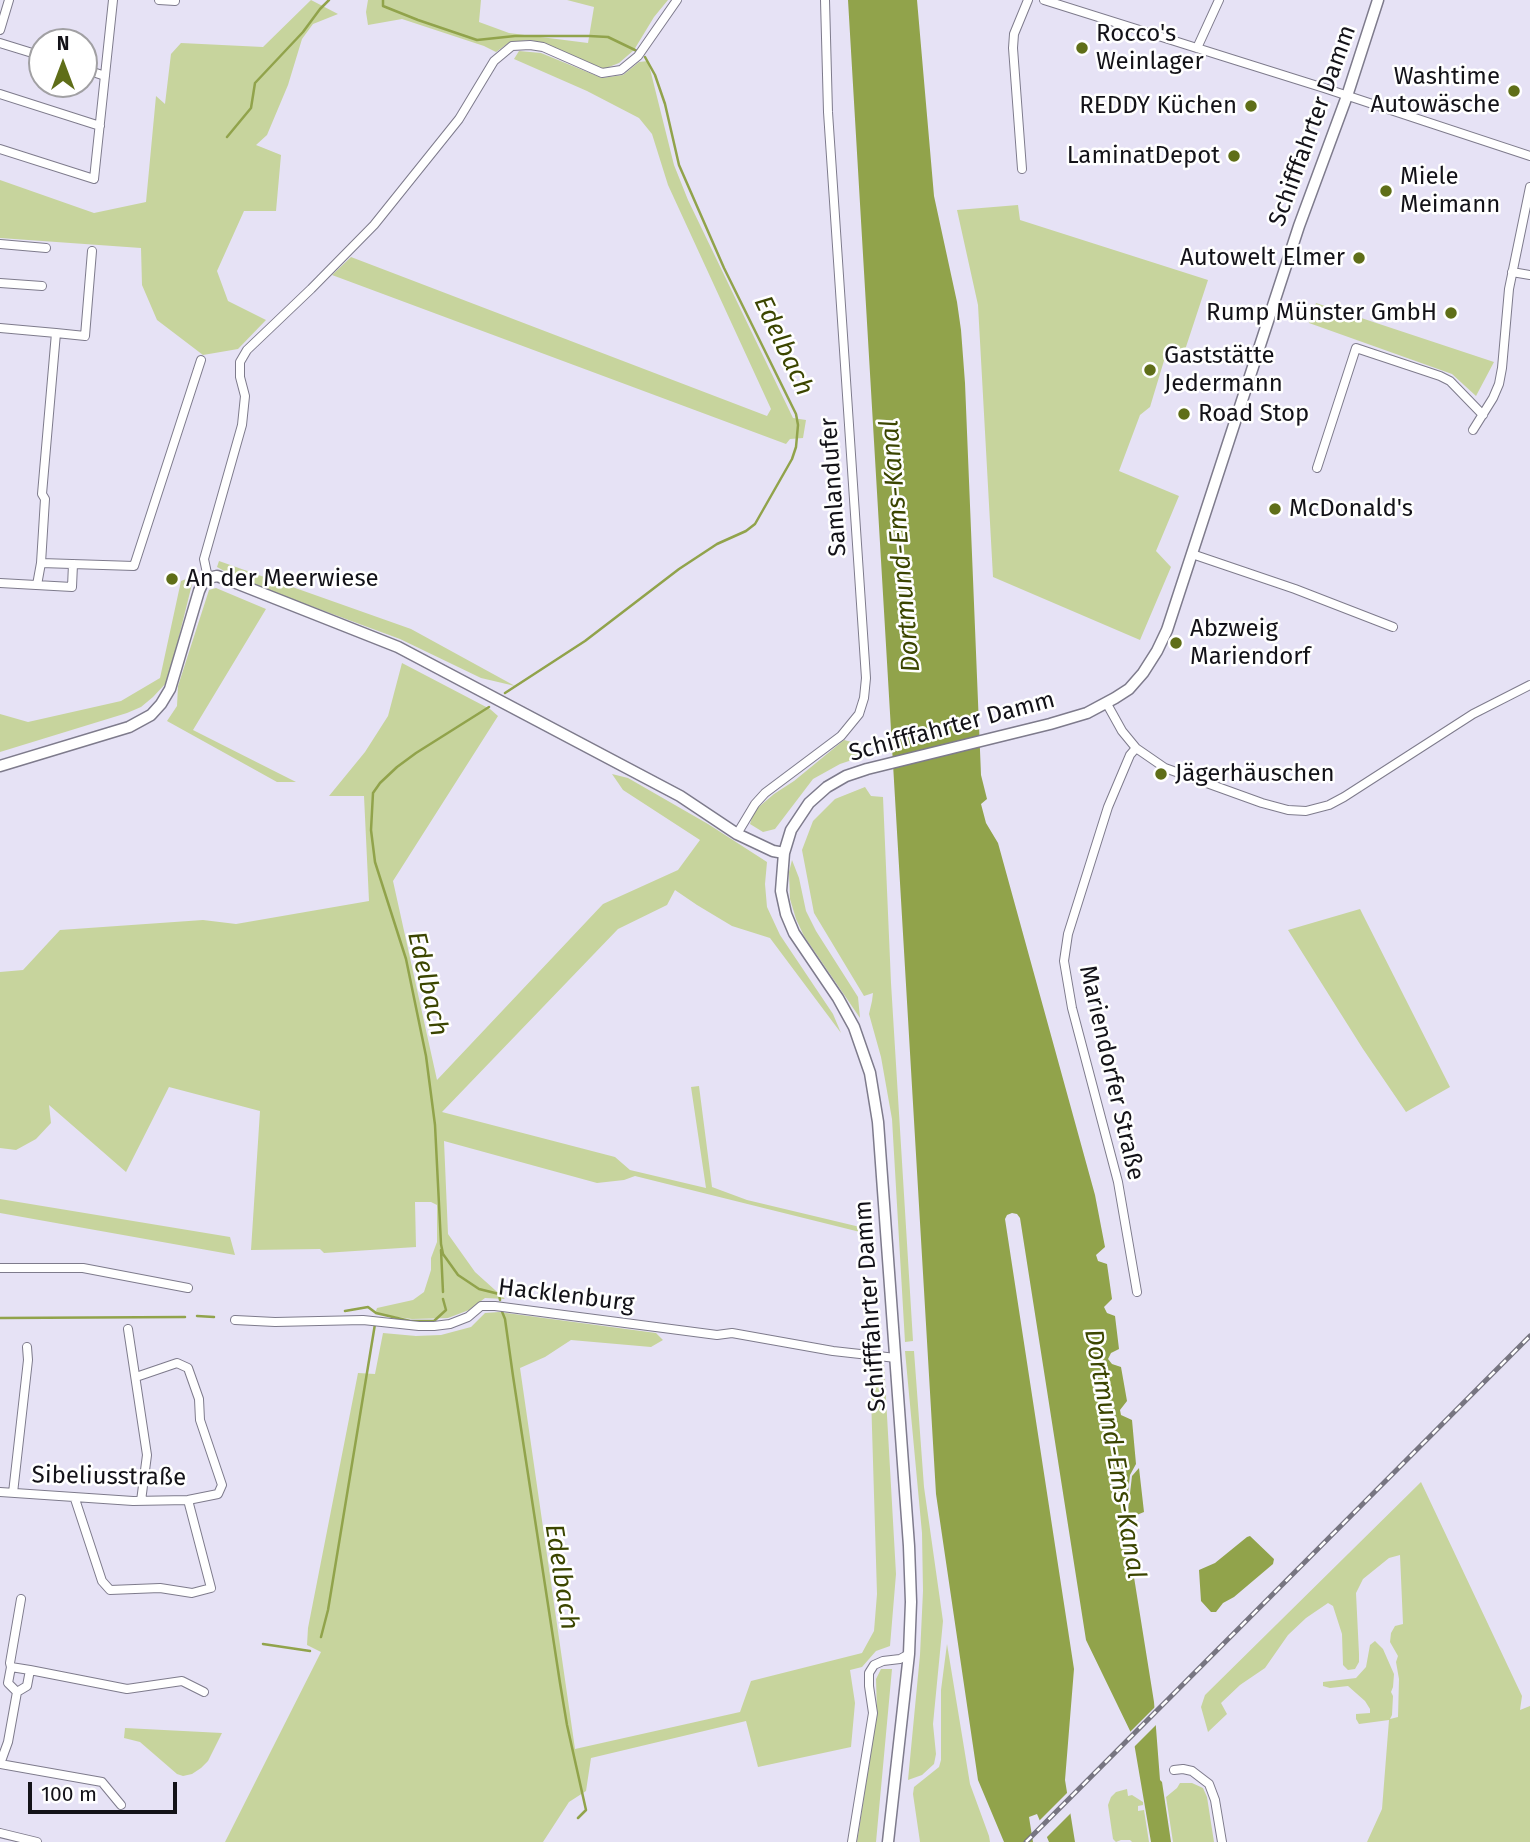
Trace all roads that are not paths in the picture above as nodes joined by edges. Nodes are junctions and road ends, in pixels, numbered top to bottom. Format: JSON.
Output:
{"nodes":[{"id":1,"x":9,"y":0,"type":"edge"},
{"id":2,"x":113,"y":0,"type":"edge"},
{"id":3,"x":159,"y":0,"type":"edge"},
{"id":4,"x":677,"y":0,"type":"edge"},
{"id":5,"x":825,"y":0,"type":"edge"},
{"id":6,"x":1028,"y":0,"type":"edge"},
{"id":7,"x":1044,"y":0,"type":"edge"},
{"id":8,"x":1219,"y":0,"type":"edge"},
{"id":9,"x":1378,"y":0,"type":"edge"},
{"id":10,"x":175,"y":1,"type":"edge"},
{"id":11,"x":0,"y":30,"type":"edge"},
{"id":12,"x":0,"y":43,"type":"edge"},
{"id":13,"x":1197,"y":48,"type":"junction"},
{"id":14,"x":28,"y":52,"type":"edge"},
{"id":15,"x":98,"y":74,"type":"edge"},
{"id":16,"x":105,"y":76,"type":"junction"},
{"id":17,"x":0,"y":94,"type":"edge"},
{"id":18,"x":1347,"y":96,"type":"junction"},
{"id":19,"x":100,"y":126,"type":"junction"},
{"id":20,"x":0,"y":149,"type":"edge"},
{"id":21,"x":1530,"y":156,"type":"edge"},
{"id":22,"x":1022,"y":169,"type":"dead end"},
{"id":23,"x":1530,"y":187,"type":"edge"},
{"id":24,"x":0,"y":244,"type":"edge"},
{"id":25,"x":46,"y":248,"type":"dead end"},
{"id":26,"x":92,"y":251,"type":"dead end"},
{"id":27,"x":1512,"y":272,"type":"junction"},
{"id":28,"x":1530,"y":275,"type":"edge"},
{"id":29,"x":0,"y":283,"type":"edge"},
{"id":30,"x":42,"y":286,"type":"dead end"},
{"id":31,"x":0,"y":328,"type":"edge"},
{"id":32,"x":56,"y":332,"type":"junction"},
{"id":33,"x":201,"y":360,"type":"dead end"},
{"id":34,"x":1483,"y":415,"type":"junction"},
{"id":35,"x":1473,"y":430,"type":"dead end"},
{"id":36,"x":1317,"y":468,"type":"dead end"},
{"id":37,"x":1192,"y":554,"type":"junction"},
{"id":38,"x":41,"y":563,"type":"junction"},
{"id":39,"x":73,"y":564,"type":"junction"},
{"id":40,"x":208,"y":578,"type":"junction"},
{"id":41,"x":0,"y":583,"type":"edge"},
{"id":42,"x":37,"y":585,"type":"junction"},
{"id":43,"x":1393,"y":627,"type":"dead end"},
{"id":44,"x":1530,"y":685,"type":"edge"},
{"id":45,"x":1107,"y":704,"type":"junction"},
{"id":46,"x":1136,"y":748,"type":"junction"},
{"id":47,"x":0,"y":766,"type":"edge"},
{"id":48,"x":737,"y":834,"type":"junction"},
{"id":49,"x":784,"y":853,"type":"junction"},
{"id":50,"x":0,"y":1268,"type":"edge"},
{"id":51,"x":188,"y":1288,"type":"dead end"},
{"id":52,"x":1137,"y":1292,"type":"dead end"},
{"id":53,"x":235,"y":1320,"type":"dead end"},
{"id":54,"x":128,"y":1329,"type":"dead end"},
{"id":55,"x":27,"y":1347,"type":"dead end"},
{"id":56,"x":896,"y":1357,"type":"junction"},
{"id":57,"x":136,"y":1377,"type":"junction"},
{"id":58,"x":0,"y":1492,"type":"edge"},
{"id":59,"x":13,"y":1493,"type":"junction"},
{"id":60,"x":75,"y":1499,"type":"junction"},
{"id":61,"x":188,"y":1500,"type":"junction"},
{"id":62,"x":141,"y":1501,"type":"junction"},
{"id":63,"x":21,"y":1599,"type":"dead end"},
{"id":64,"x":909,"y":1654,"type":"junction"},
{"id":65,"x":11,"y":1667,"type":"junction"},
{"id":66,"x":30,"y":1671,"type":"junction"},
{"id":67,"x":17,"y":1692,"type":"junction"},
{"id":68,"x":204,"y":1692,"type":"dead end"},
{"id":69,"x":1174,"y":1770,"type":"dead end"},
{"id":70,"x":121,"y":1805,"type":"dead end"},
{"id":71,"x":0,"y":1833,"type":"edge"},
{"id":72,"x":37,"y":1842,"type":"edge"},
{"id":73,"x":852,"y":1842,"type":"edge"},
{"id":74,"x":888,"y":1842,"type":"edge"},
{"id":75,"x":1222,"y":1842,"type":"edge"}],
"edges":[{"from":1,"to":11,"type":"street"},
{"from":2,"to":16,"type":"street"},
{"from":3,"to":10,"type":"street"},
{"from":4,"to":40,"type":"street"},
{"from":5,"to":48,"type":"street","name":"Samlandufer"},
{"from":6,"to":22,"type":"street"},
{"from":7,"to":13,"type":"street"},
{"from":8,"to":13,"type":"street"},
{"from":9,"to":18,"type":"main road","name":"Schifffahrter Damm"},
{"from":12,"to":14,"type":"street"},
{"from":13,"to":18,"type":"street"},
{"from":15,"to":16,"type":"street"},
{"from":16,"to":19,"type":"street"},
{"from":17,"to":19,"type":"street"},
{"from":18,"to":21,"type":"street"},
{"from":18,"to":37,"type":"main road","name":"Schifffahrter Damm"},
{"from":19,"to":20,"type":"street"},
{"from":23,"to":27,"type":"street"},
{"from":24,"to":25,"type":"street"},
{"from":26,"to":32,"type":"street"},
{"from":27,"to":28,"type":"street"},
{"from":27,"to":34,"type":"street"},
{"from":29,"to":30,"type":"street"},
{"from":31,"to":32,"type":"street"},
{"from":32,"to":38,"type":"street"},
{"from":33,"to":39,"type":"street"},
{"from":34,"to":35,"type":"street"},
{"from":34,"to":36,"type":"street"},
{"from":37,"to":43,"type":"street"},
{"from":37,"to":45,"type":"main road","name":"Schifffahrter Damm"},
{"from":38,"to":39,"type":"street"},
{"from":38,"to":42,"type":"street"},
{"from":39,"to":42,"type":"street"},
{"from":40,"to":47,"type":"main road"},
{"from":40,"to":48,"type":"main road"},
{"from":41,"to":42,"type":"street"},
{"from":44,"to":46,"type":"street"},
{"from":45,"to":46,"type":"street"},
{"from":45,"to":49,"type":"main road","name":"Schifffahrter Damm"},
{"from":46,"to":52,"type":"street","name":"Mariendorfer Straße"},
{"from":48,"to":49,"type":"main road"},
{"from":49,"to":56,"type":"main road","name":"Schifffahrter Damm"},
{"from":50,"to":51,"type":"street"},
{"from":53,"to":56,"type":"street","name":"Hacklenburg"},
{"from":54,"to":57,"type":"street"},
{"from":55,"to":59,"type":"street"},
{"from":56,"to":64,"type":"main road","name":"Schifffahrter Damm"},
{"from":57,"to":61,"type":"street","name":"Sibeliusstraße"},
{"from":57,"to":62,"type":"street"},
{"from":58,"to":59,"type":"street","name":"Sibeliusstraße"},
{"from":59,"to":60,"type":"street","name":"Sibeliusstraße"},
{"from":60,"to":61,"type":"street"},
{"from":60,"to":62,"type":"street","name":"Sibeliusstraße"},
{"from":61,"to":62,"type":"street","name":"Sibeliusstraße"},
{"from":63,"to":65,"type":"street"},
{"from":64,"to":73,"type":"street"},
{"from":64,"to":74,"type":"main road","name":"Schifffahrter Damm"},
{"from":65,"to":66,"type":"street"},
{"from":65,"to":67,"type":"street"},
{"from":66,"to":67,"type":"street"},
{"from":66,"to":68,"type":"street"},
{"from":67,"to":70,"type":"street"},
{"from":69,"to":75,"type":"street"},
{"from":71,"to":72,"type":"street"}]}
